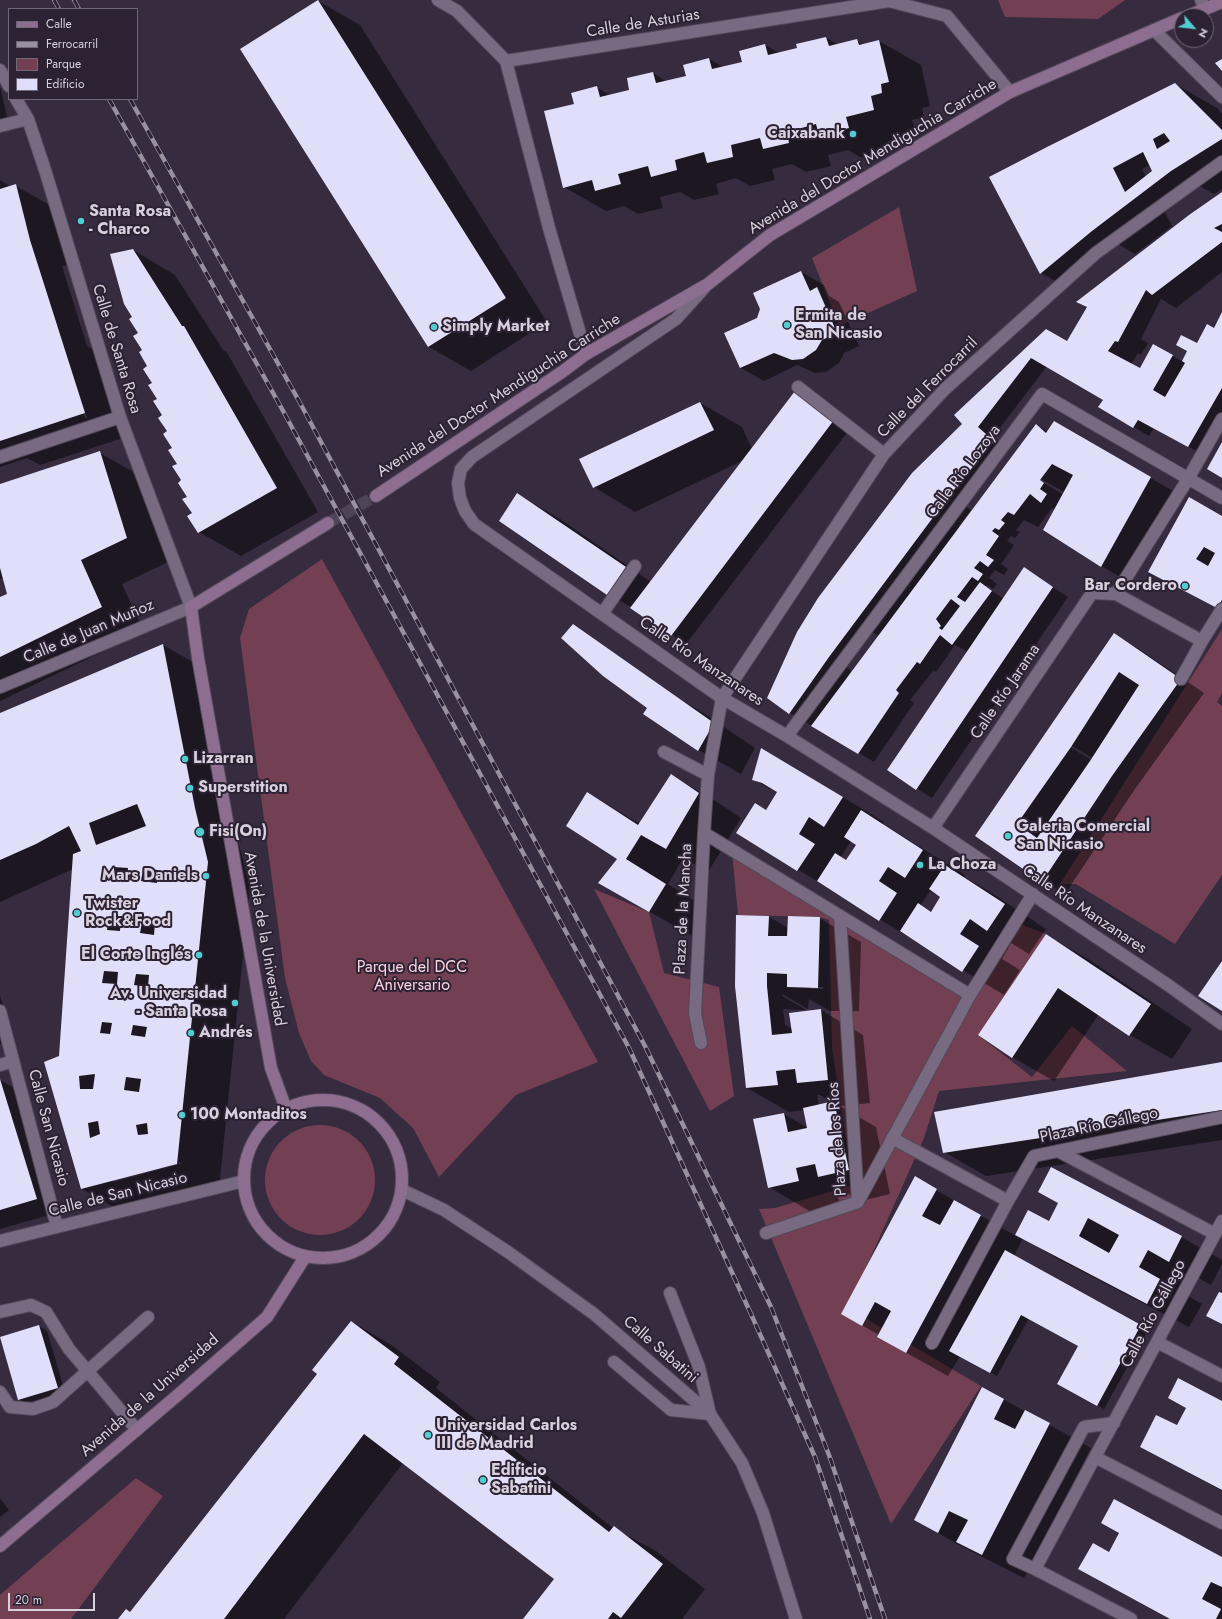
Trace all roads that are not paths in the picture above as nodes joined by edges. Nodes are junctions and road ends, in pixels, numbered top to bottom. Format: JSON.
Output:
{"nodes":[{"id":1,"x":438,"y":0,"type":"edge"},
{"id":2,"x":1222,"y":2,"type":"edge"},
{"id":3,"x":1203,"y":4,"type":"edge"},
{"id":4,"x":1174,"y":21,"type":"edge"},
{"id":5,"x":1154,"y":30,"type":"junction"},
{"id":6,"x":506,"y":61,"type":"junction"},
{"id":7,"x":0,"y":70,"type":"edge"},
{"id":8,"x":8,"y":84,"type":"edge"},
{"id":9,"x":1010,"y":92,"type":"junction"},
{"id":10,"x":1222,"y":98,"type":"edge"},
{"id":11,"x":17,"y":100,"type":"edge"},
{"id":12,"x":28,"y":120,"type":"junction"},
{"id":13,"x":0,"y":126,"type":"edge"},
{"id":14,"x":1222,"y":162,"type":"edge"},
{"id":15,"x":708,"y":284,"type":"junction"},
{"id":16,"x":586,"y":354,"type":"junction"},
{"id":17,"x":798,"y":387,"type":"dead end"},
{"id":18,"x":120,"y":417,"type":"junction"},
{"id":19,"x":1222,"y":418,"type":"edge"},
{"id":20,"x":884,"y":454,"type":"junction"},
{"id":21,"x":0,"y":457,"type":"edge"},
{"id":22,"x":1188,"y":479,"type":"junction"},
{"id":23,"x":376,"y":496,"type":"tunnel mouth"},
{"id":24,"x":1222,"y":498,"type":"edge"},
{"id":25,"x":328,"y":523,"type":"tunnel mouth"},
{"id":26,"x":635,"y":566,"type":"dead end"},
{"id":27,"x":1116,"y":594,"type":"junction"},
{"id":28,"x":191,"y":607,"type":"junction"},
{"id":29,"x":1222,"y":609,"type":"edge"},
{"id":30,"x":602,"y":614,"type":"junction"},
{"id":31,"x":1202,"y":641,"type":"junction"},
{"id":32,"x":1181,"y":679,"type":"dead end"},
{"id":33,"x":0,"y":687,"type":"edge"},
{"id":34,"x":722,"y":698,"type":"junction"},
{"id":35,"x":787,"y":736,"type":"junction"},
{"id":36,"x":664,"y":752,"type":"dead end"},
{"id":37,"x":708,"y":775,"type":"junction"},
{"id":38,"x":933,"y":828,"type":"junction"},
{"id":39,"x":704,"y":833,"type":"junction"},
{"id":40,"x":1033,"y":894,"type":"junction"},
{"id":41,"x":840,"y":916,"type":"junction"},
{"id":42,"x":970,"y":995,"type":"junction"},
{"id":43,"x":0,"y":1011,"type":"edge"},
{"id":44,"x":1222,"y":1024,"type":"edge"},
{"id":45,"x":701,"y":1043,"type":"dead end"},
{"id":46,"x":13,"y":1061,"type":"junction"},
{"id":47,"x":0,"y":1065,"type":"edge"},
{"id":48,"x":286,"y":1109,"type":"junction"},
{"id":49,"x":1222,"y":1117,"type":"edge"},
{"id":50,"x":892,"y":1138,"type":"junction"},
{"id":51,"x":1058,"y":1151,"type":"junction"},
{"id":52,"x":244,"y":1181,"type":"junction"},
{"id":53,"x":402,"y":1190,"type":"junction"},
{"id":54,"x":1008,"y":1201,"type":"junction"},
{"id":55,"x":858,"y":1202,"type":"junction"},
{"id":56,"x":1222,"y":1221,"type":"edge"},
{"id":57,"x":57,"y":1227,"type":"junction"},
{"id":58,"x":766,"y":1233,"type":"dead end"},
{"id":59,"x":1215,"y":1234,"type":"junction"},
{"id":60,"x":0,"y":1241,"type":"edge"},
{"id":61,"x":305,"y":1257,"type":"junction"},
{"id":62,"x":670,"y":1293,"type":"dead end"},
{"id":63,"x":0,"y":1312,"type":"edge"},
{"id":64,"x":148,"y":1317,"type":"dead end"},
{"id":65,"x":1157,"y":1342,"type":"junction"},
{"id":66,"x":932,"y":1343,"type":"dead end"},
{"id":67,"x":614,"y":1362,"type":"dead end"},
{"id":68,"x":87,"y":1371,"type":"junction"},
{"id":69,"x":1222,"y":1376,"type":"edge"},
{"id":70,"x":0,"y":1392,"type":"edge"},
{"id":71,"x":710,"y":1414,"type":"junction"},
{"id":72,"x":1114,"y":1423,"type":"junction"},
{"id":73,"x":137,"y":1430,"type":"junction"},
{"id":74,"x":1095,"y":1457,"type":"junction"},
{"id":75,"x":1222,"y":1522,"type":"edge"},
{"id":76,"x":0,"y":1546,"type":"edge"},
{"id":77,"x":1035,"y":1569,"type":"junction"},
{"id":78,"x":796,"y":1619,"type":"edge"},
{"id":79,"x":1131,"y":1619,"type":"edge"}],
"edges":[{"from":1,"to":6,"type":"street"},
{"from":2,"to":3,"type":"main road"},
{"from":4,"to":5,"type":"main road","name":"Avenida del Doctor Mendiguchia Carriche"},
{"from":5,"to":9,"type":"main road","name":"Avenida del Doctor Mendiguchia Carriche"},
{"from":5,"to":10,"type":"street"},
{"from":6,"to":9,"type":"street","name":"Calle de Asturias"},
{"from":6,"to":16,"type":"street"},
{"from":7,"to":8,"type":"street"},
{"from":9,"to":15,"type":"main road","name":"Avenida del Doctor Mendiguchia Carriche"},
{"from":11,"to":12,"type":"street","name":"Calle de Santa Rosa"},
{"from":12,"to":13,"type":"street"},
{"from":12,"to":18,"type":"street","name":"Calle de Santa Rosa"},
{"from":14,"to":20,"type":"street","name":"Calle del Ferrocarril"},
{"from":15,"to":16,"type":"main road","name":"Avenida del Doctor Mendiguchia Carriche"},
{"from":15,"to":30,"type":"street","name":"Calle Río Manzanares"},
{"from":16,"to":23,"type":"main road","name":"Avenida del Doctor Mendiguchia Carriche"},
{"from":17,"to":20,"type":"street"},
{"from":18,"to":21,"type":"street"},
{"from":18,"to":28,"type":"street","name":"Calle de Santa Rosa"},
{"from":19,"to":22,"type":"street"},
{"from":20,"to":34,"type":"street","name":"Calle del Ferrocarril"},
{"from":22,"to":24,"type":"street","name":"Calle Río Lozoya"},
{"from":22,"to":27,"type":"street"},
{"from":22,"to":35,"type":"street","name":"Calle Río Lozoya"},
{"from":25,"to":28,"type":"main road"},
{"from":26,"to":30,"type":"street"},
{"from":27,"to":31,"type":"street","name":"Calle Río Jarama"},
{"from":27,"to":38,"type":"street","name":"Calle Río Jarama"},
{"from":28,"to":33,"type":"street","name":"Calle de Juan Muñoz"},
{"from":28,"to":48,"type":"main road","name":"Avenida de la Universidad"},
{"from":29,"to":31,"type":"street"},
{"from":30,"to":34,"type":"street","name":"Calle Río Manzanares"},
{"from":31,"to":32,"type":"street"},
{"from":34,"to":35,"type":"street","name":"Calle Río Manzanares"},
{"from":34,"to":37,"type":"street","name":"Plaza de la Mancha"},
{"from":35,"to":38,"type":"street","name":"Calle Río Manzanares"},
{"from":36,"to":37,"type":"street"},
{"from":37,"to":39,"type":"street","name":"Plaza de la Mancha"},
{"from":38,"to":40,"type":"street","name":"Calle Río Manzanares"},
{"from":39,"to":41,"type":"street"},
{"from":39,"to":45,"type":"street","name":"Plaza de la Mancha"},
{"from":40,"to":42,"type":"street","name":"Plaza de los Ríos"},
{"from":40,"to":44,"type":"street","name":"Calle Río Manzanares"},
{"from":41,"to":42,"type":"street"},
{"from":41,"to":55,"type":"street","name":"Plaza de los Ríos"},
{"from":42,"to":50,"type":"street","name":"Plaza de los Ríos"},
{"from":43,"to":46,"type":"street","name":"Calle San Nicasio"},
{"from":46,"to":47,"type":"street","name":"Calle San Nicasio"},
{"from":46,"to":57,"type":"street","name":"Calle San Nicasio"},
{"from":48,"to":52,"type":"main road"},
{"from":48,"to":53,"type":"main road"},
{"from":49,"to":51,"type":"street","name":"Plaza Río Gállego"},
{"from":50,"to":54,"type":"street"},
{"from":50,"to":55,"type":"street","name":"Plaza de los Ríos"},
{"from":51,"to":54,"type":"street","name":"Plaza Río Gállego"},
{"from":51,"to":59,"type":"street"},
{"from":52,"to":57,"type":"street","name":"Calle de San Nicasio"},
{"from":52,"to":61,"type":"main road"},
{"from":53,"to":61,"type":"main road"},
{"from":53,"to":71,"type":"street","name":"Calle Sabatini"},
{"from":54,"to":66,"type":"street","name":"Plaza Río Gállego"},
{"from":55,"to":58,"type":"street"},
{"from":56,"to":59,"type":"street","name":"Calle Río Gállego"},
{"from":57,"to":60,"type":"street","name":"Calle de San Nicasio"},
{"from":59,"to":65,"type":"street","name":"Calle Río Gállego"},
{"from":61,"to":73,"type":"main road","name":"Avenida de la Universidad"},
{"from":62,"to":71,"type":"street"},
{"from":63,"to":68,"type":"street"},
{"from":64,"to":68,"type":"street"},
{"from":65,"to":69,"type":"street"},
{"from":65,"to":72,"type":"street","name":"Calle Río Gállego"},
{"from":67,"to":71,"type":"street"},
{"from":68,"to":70,"type":"street"},
{"from":68,"to":73,"type":"street"},
{"from":71,"to":78,"type":"street","name":"Calle Sabatini"},
{"from":72,"to":74,"type":"street","name":"Calle Río Gállego"},
{"from":72,"to":77,"type":"street"},
{"from":73,"to":76,"type":"main road","name":"Avenida de la Universidad"},
{"from":74,"to":75,"type":"street"},
{"from":74,"to":77,"type":"street","name":"Calle Río Gállego"},
{"from":77,"to":79,"type":"street"}]}
